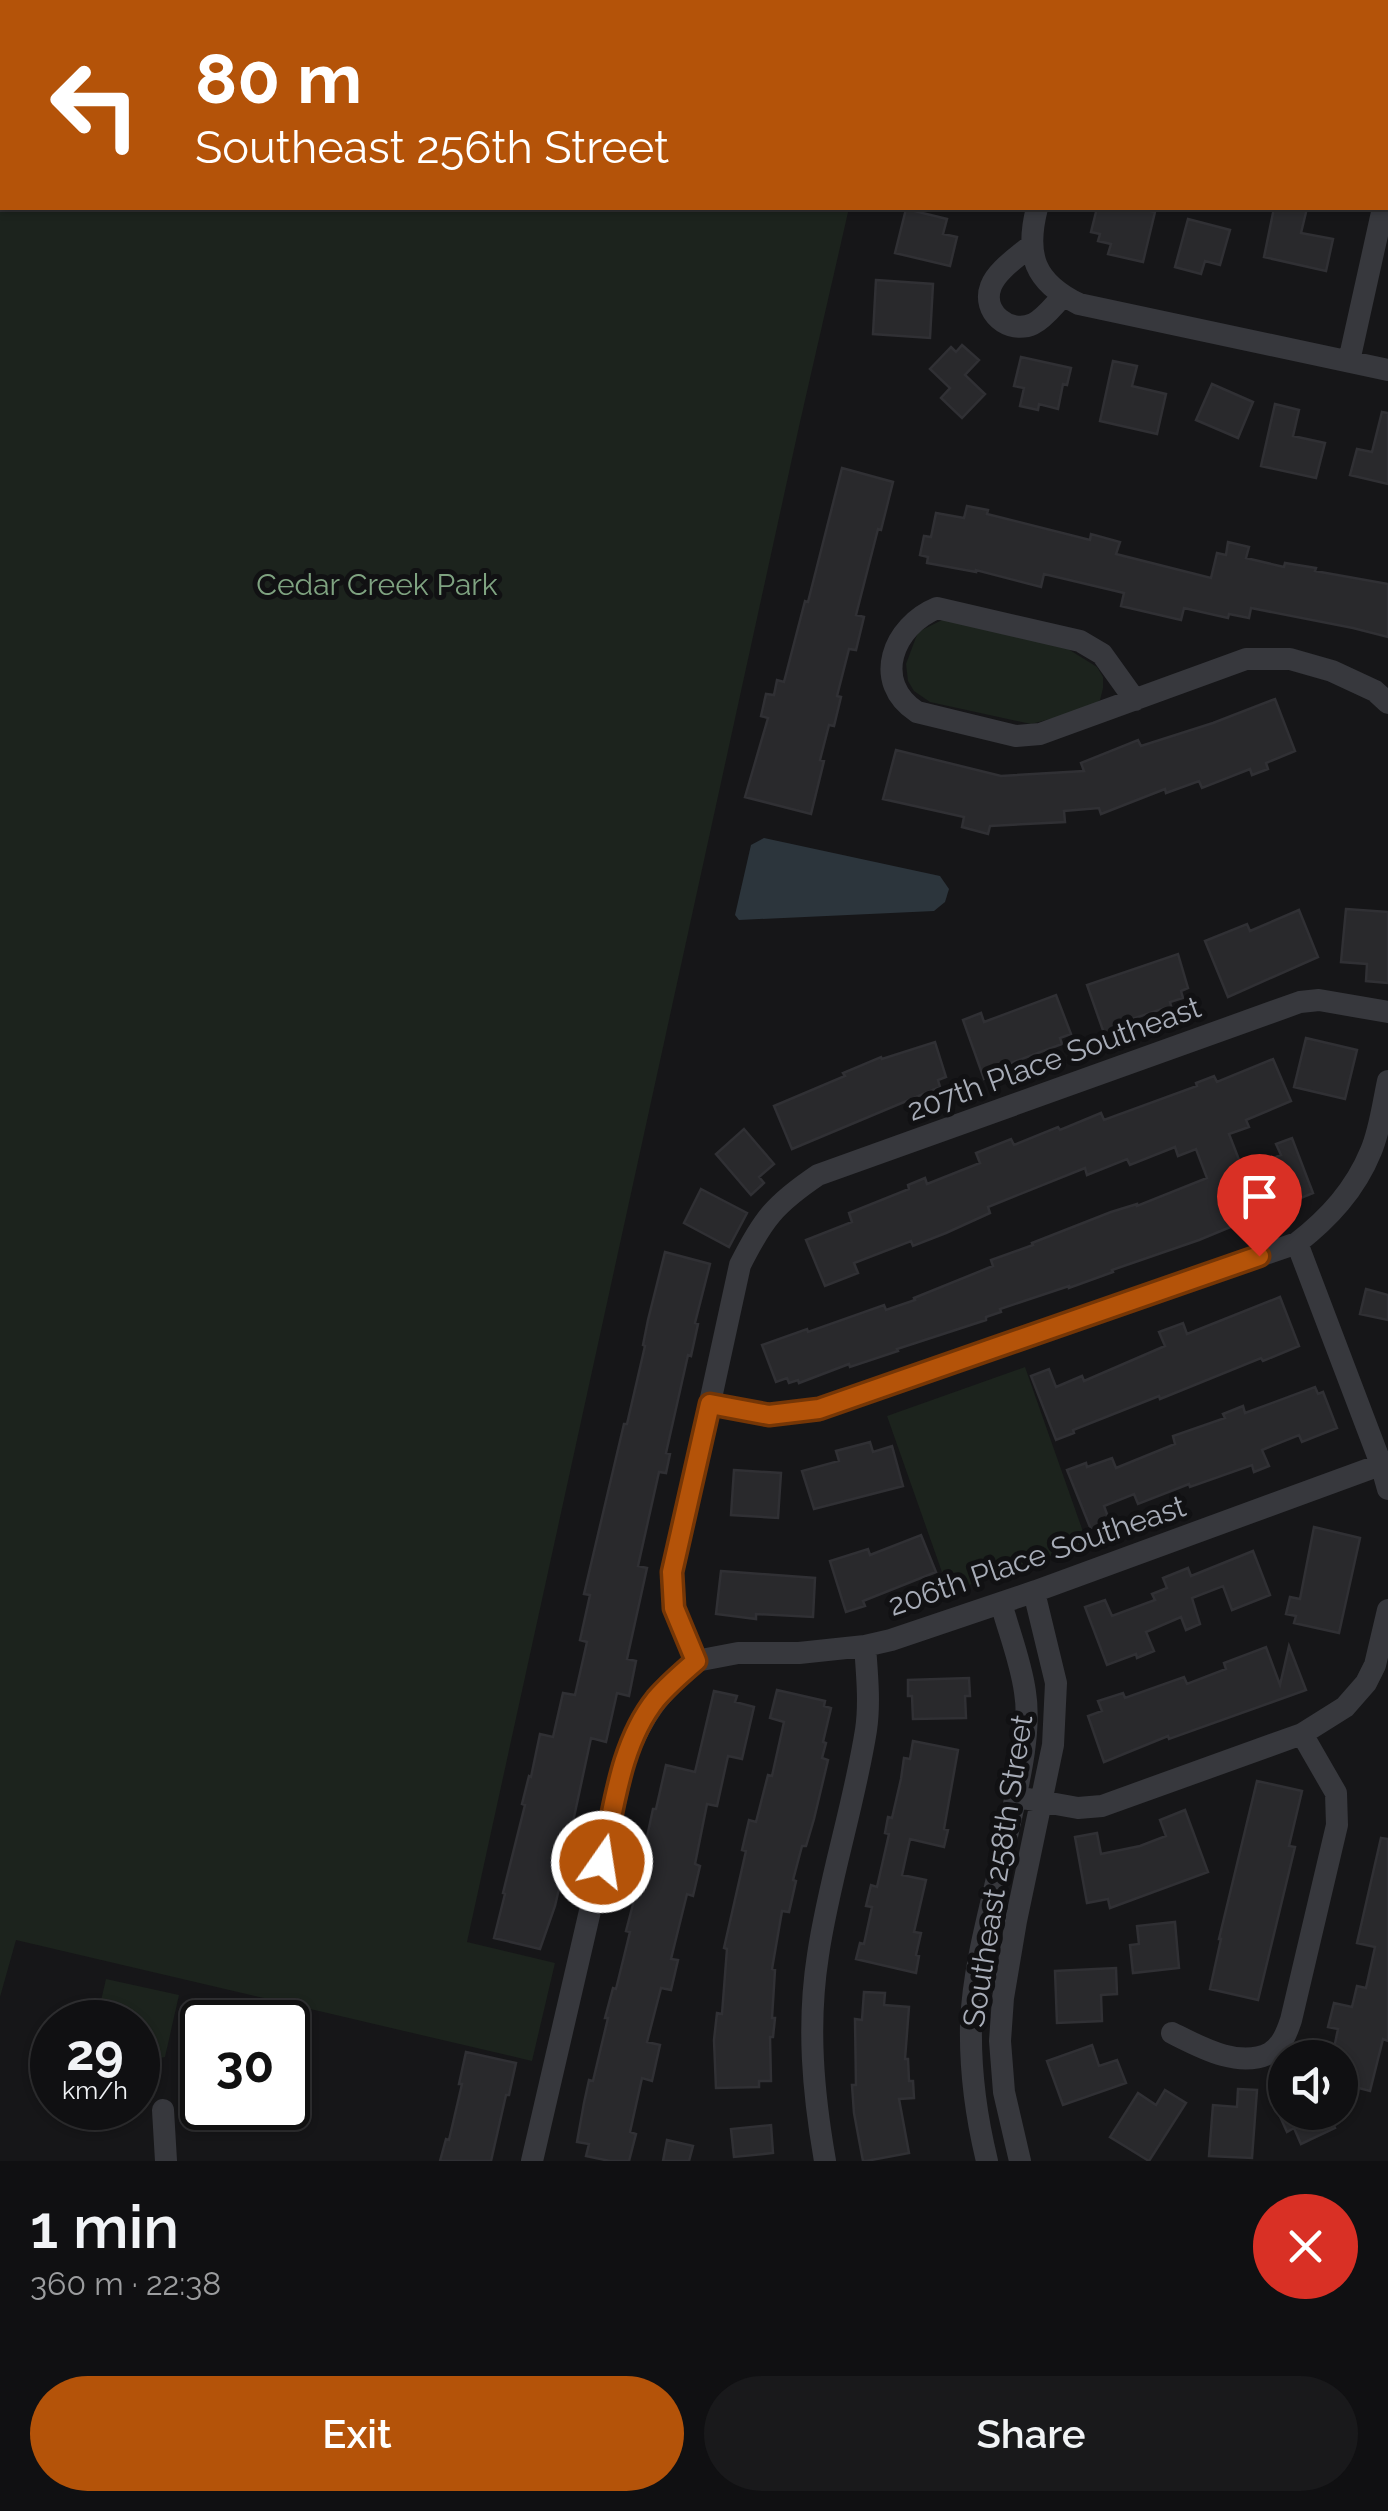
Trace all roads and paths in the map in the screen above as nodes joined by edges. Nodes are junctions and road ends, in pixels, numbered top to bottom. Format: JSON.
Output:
{"nodes":[{"id":1,"x":1036,"y":210,"type":"edge"},
{"id":2,"x":1383,"y":210,"type":"edge"},
{"id":3,"x":1030,"y":246,"type":"junction"},
{"id":4,"x":1063,"y":296,"type":"junction"},
{"id":5,"x":1349,"y":361,"type":"junction"},
{"id":6,"x":1388,"y":370,"type":"edge"},
{"id":7,"x":1135,"y":700,"type":"junction"},
{"id":8,"x":1388,"y":704,"type":"edge"},
{"id":9,"x":1388,"y":1012,"type":"edge"},
{"id":10,"x":1388,"y":1082,"type":"edge"},
{"id":11,"x":1296,"y":1243,"type":"junction"},
{"id":12,"x":710,"y":1404,"type":"junction"},
{"id":13,"x":1385,"y":1463,"type":"edge"},
{"id":14,"x":1388,"y":1490,"type":"edge"},
{"id":15,"x":1034,"y":1592,"type":"junction"},
{"id":16,"x":1001,"y":1603,"type":"junction"},
{"id":17,"x":1388,"y":1610,"type":"edge"},
{"id":18,"x":865,"y":1646,"type":"junction"},
{"id":19,"x":696,"y":1661,"type":"junction"},
{"id":20,"x":1302,"y":1734,"type":"junction"},
{"id":21,"x":1016,"y":1795,"type":"junction"},
{"id":22,"x":1041,"y":1802,"type":"junction"},
{"id":23,"x":1172,"y":2034,"type":"dead end"},
{"id":24,"x":162,"y":2110,"type":"dead end"},
{"id":25,"x":166,"y":2161,"type":"edge"},
{"id":26,"x":532,"y":2161,"type":"edge"},
{"id":27,"x":825,"y":2161,"type":"edge"},
{"id":28,"x":987,"y":2161,"type":"edge"},
{"id":29,"x":1020,"y":2161,"type":"edge"}],
"edges":[{"from":1,"to":3,"type":"street"},
{"from":2,"to":5,"type":"street"},
{"from":3,"to":4,"type":"street"},
{"from":3,"to":4,"type":"street"},
{"from":4,"to":5,"type":"street"},
{"from":5,"to":6,"type":"street"},
{"from":7,"to":7,"type":"street"},
{"from":7,"to":8,"type":"street"},
{"from":9,"to":12,"type":"street","name":"207th Place Southeast"},
{"from":10,"to":11,"type":"street"},
{"from":11,"to":12,"type":"street"},
{"from":11,"to":13,"type":"street"},
{"from":12,"to":19,"type":"street"},
{"from":13,"to":14,"type":"street"},
{"from":13,"to":15,"type":"street","name":"206th Place Southeast"},
{"from":15,"to":16,"type":"street","name":"206th Place Southeast"},
{"from":15,"to":22,"type":"street","name":"Southeast 258th Street"},
{"from":16,"to":18,"type":"street","name":"206th Place Southeast"},
{"from":16,"to":21,"type":"street","name":"Southeast 258th Street"},
{"from":17,"to":20,"type":"street"},
{"from":18,"to":19,"type":"street","name":"206th Place Southeast"},
{"from":18,"to":27,"type":"street"},
{"from":19,"to":26,"type":"street"},
{"from":20,"to":22,"type":"street"},
{"from":20,"to":23,"type":"street"},
{"from":21,"to":22,"type":"street"},
{"from":21,"to":28,"type":"street","name":"Southeast 258th Street"},
{"from":22,"to":29,"type":"street","name":"Southeast 258th Street"},
{"from":24,"to":25,"type":"street"}]}
